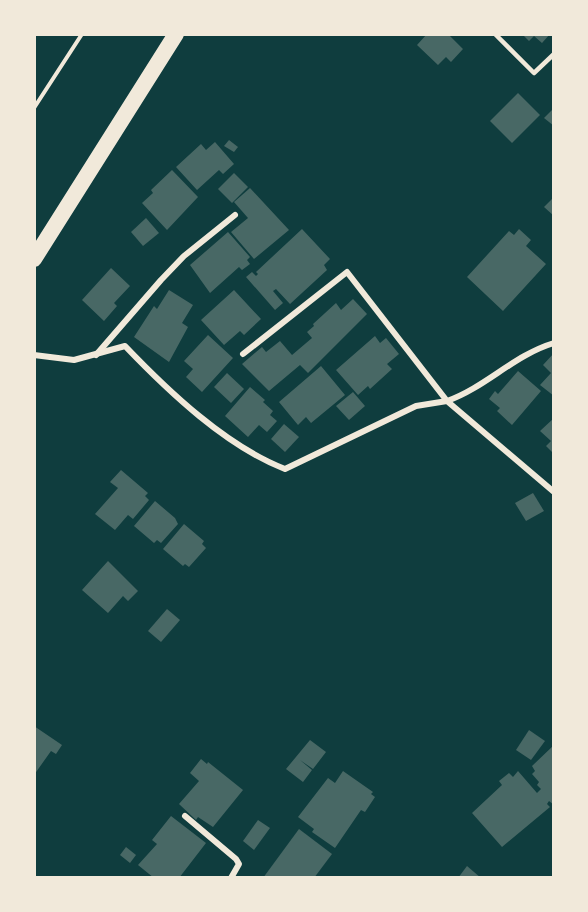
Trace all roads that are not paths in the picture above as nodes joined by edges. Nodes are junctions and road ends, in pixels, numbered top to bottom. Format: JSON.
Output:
{"nodes":[{"id":1,"x":176,"y":34,"type":"edge"},
{"id":2,"x":495,"y":34,"type":"edge"},
{"id":3,"x":554,"y":54,"type":"edge"},
{"id":4,"x":235,"y":215,"type":"dead end"},
{"id":5,"x":34,"y":260,"type":"edge"},
{"id":6,"x":554,"y":343,"type":"edge"},
{"id":7,"x":243,"y":354,"type":"dead end"},
{"id":8,"x":34,"y":355,"type":"edge"},
{"id":9,"x":96,"y":355,"type":"junction"},
{"id":10,"x":447,"y":401,"type":"junction"},
{"id":11,"x":554,"y":492,"type":"edge"},
{"id":12,"x":185,"y":816,"type":"dead end"},
{"id":13,"x":231,"y":878,"type":"edge"}],
"edges":[{"from":1,"to":5,"type":"highway"},
{"from":2,"to":3,"type":"lane"},
{"from":4,"to":9,"type":"street"},
{"from":6,"to":10,"type":"street"},
{"from":7,"to":10,"type":"street"},
{"from":8,"to":9,"type":"street"},
{"from":9,"to":10,"type":"street"},
{"from":10,"to":11,"type":"street"},
{"from":12,"to":13,"type":"street"}]}
